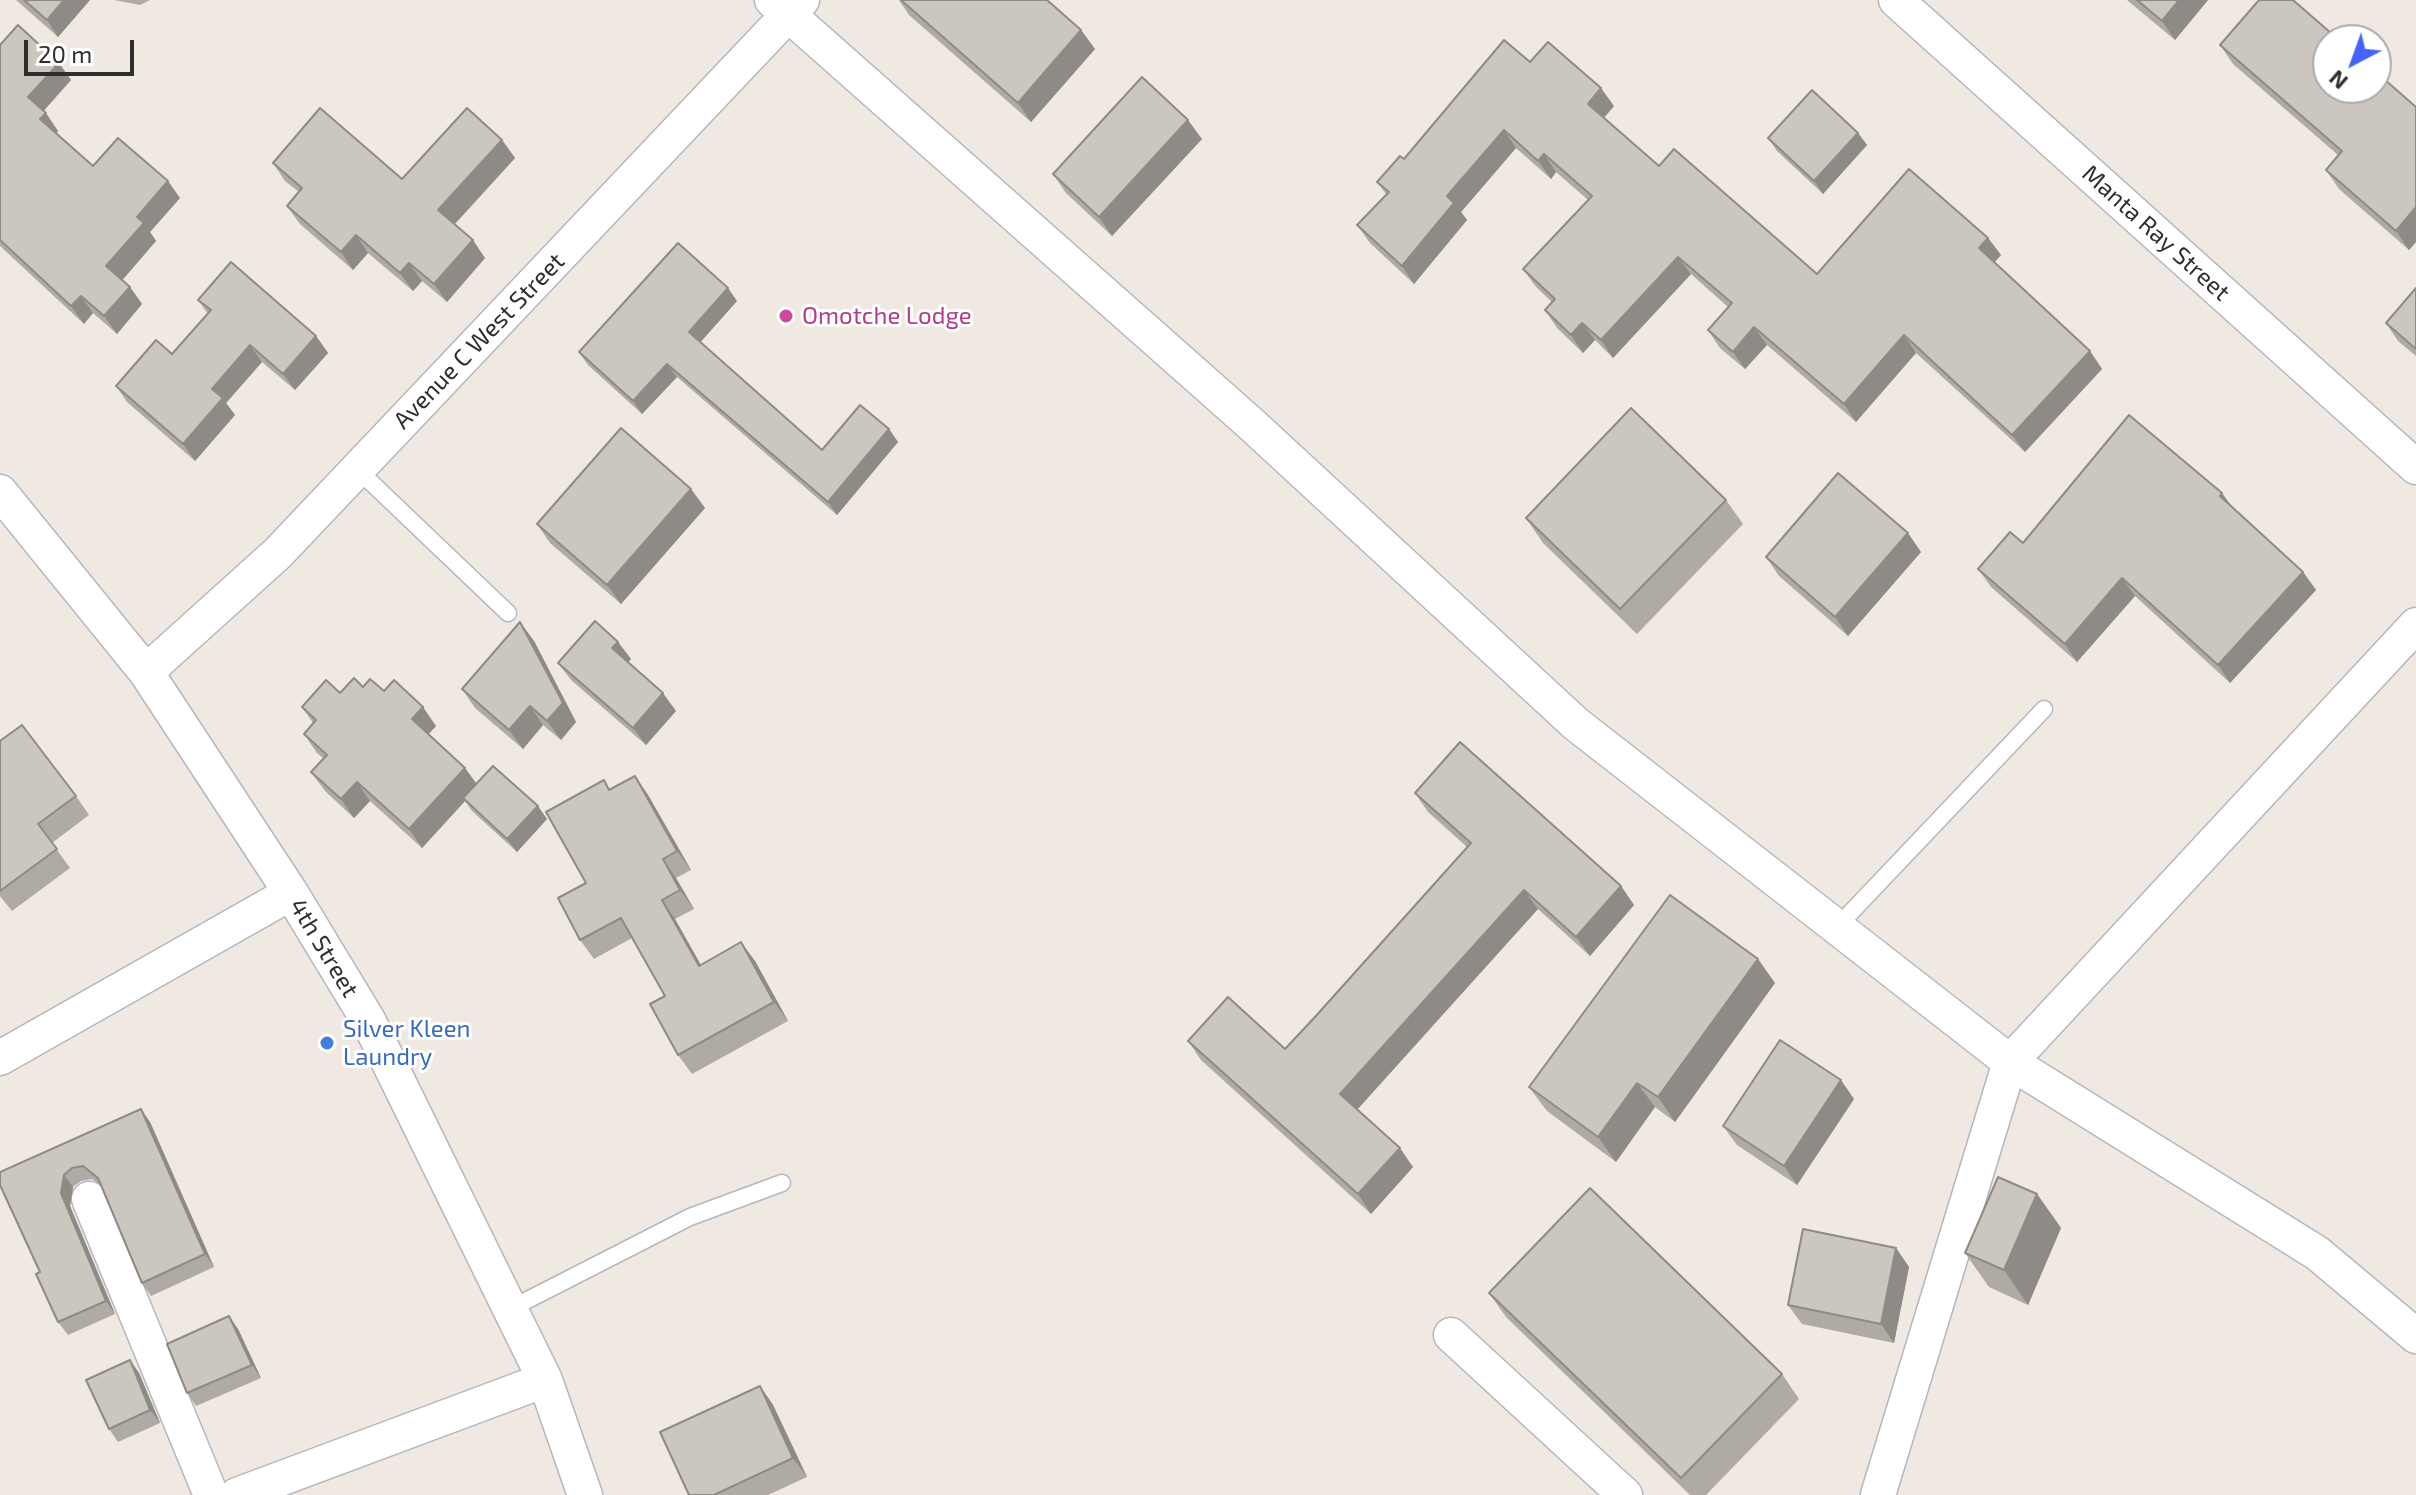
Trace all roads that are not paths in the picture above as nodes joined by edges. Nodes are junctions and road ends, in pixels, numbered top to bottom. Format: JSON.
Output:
{"nodes":[{"id":1,"x":1896,"y":0,"type":"edge"},
{"id":2,"x":787,"y":5,"type":"edge"},
{"id":3,"x":2416,"y":467,"type":"edge"},
{"id":4,"x":357,"y":469,"type":"junction"},
{"id":5,"x":0,"y":492,"type":"edge"},
{"id":6,"x":508,"y":613,"type":"dead end"},
{"id":7,"x":2412,"y":638,"type":"edge"},
{"id":8,"x":146,"y":672,"type":"junction"},
{"id":9,"x":2044,"y":709,"type":"dead end"},
{"id":10,"x":291,"y":893,"type":"junction"},
{"id":11,"x":1837,"y":927,"type":"junction"},
{"id":12,"x":0,"y":1058,"type":"edge"},
{"id":13,"x":2010,"y":1062,"type":"junction"},
{"id":14,"x":782,"y":1183,"type":"dead end"},
{"id":15,"x":89,"y":1199,"type":"dead end"},
{"id":16,"x":510,"y":1309,"type":"junction"},
{"id":17,"x":1451,"y":1335,"type":"dead end"},
{"id":18,"x":2416,"y":1336,"type":"edge"},
{"id":19,"x":545,"y":1380,"type":"junction"},
{"id":20,"x":211,"y":1495,"type":"edge"},
{"id":21,"x":237,"y":1495,"type":"edge"},
{"id":22,"x":585,"y":1495,"type":"edge"},
{"id":23,"x":1625,"y":1495,"type":"edge"},
{"id":24,"x":1878,"y":1495,"type":"edge"}],
"edges":[{"from":1,"to":3,"type":"street","name":"Manta Ray Street"},
{"from":2,"to":4,"type":"street","name":"Avenue C West Street"},
{"from":2,"to":11,"type":"street"},
{"from":4,"to":6,"type":"lane"},
{"from":4,"to":8,"type":"street","name":"Avenue C West Street"},
{"from":5,"to":8,"type":"street","name":"4th Street"},
{"from":7,"to":13,"type":"street"},
{"from":8,"to":10,"type":"street","name":"4th Street"},
{"from":9,"to":11,"type":"lane"},
{"from":10,"to":12,"type":"street"},
{"from":10,"to":16,"type":"street","name":"4th Street"},
{"from":11,"to":13,"type":"street"},
{"from":13,"to":18,"type":"street"},
{"from":13,"to":24,"type":"street"},
{"from":14,"to":16,"type":"lane"},
{"from":15,"to":20,"type":"street"},
{"from":16,"to":19,"type":"street","name":"4th Street"},
{"from":17,"to":23,"type":"street"},
{"from":19,"to":21,"type":"street"},
{"from":19,"to":22,"type":"street","name":"4th Street"}]}
